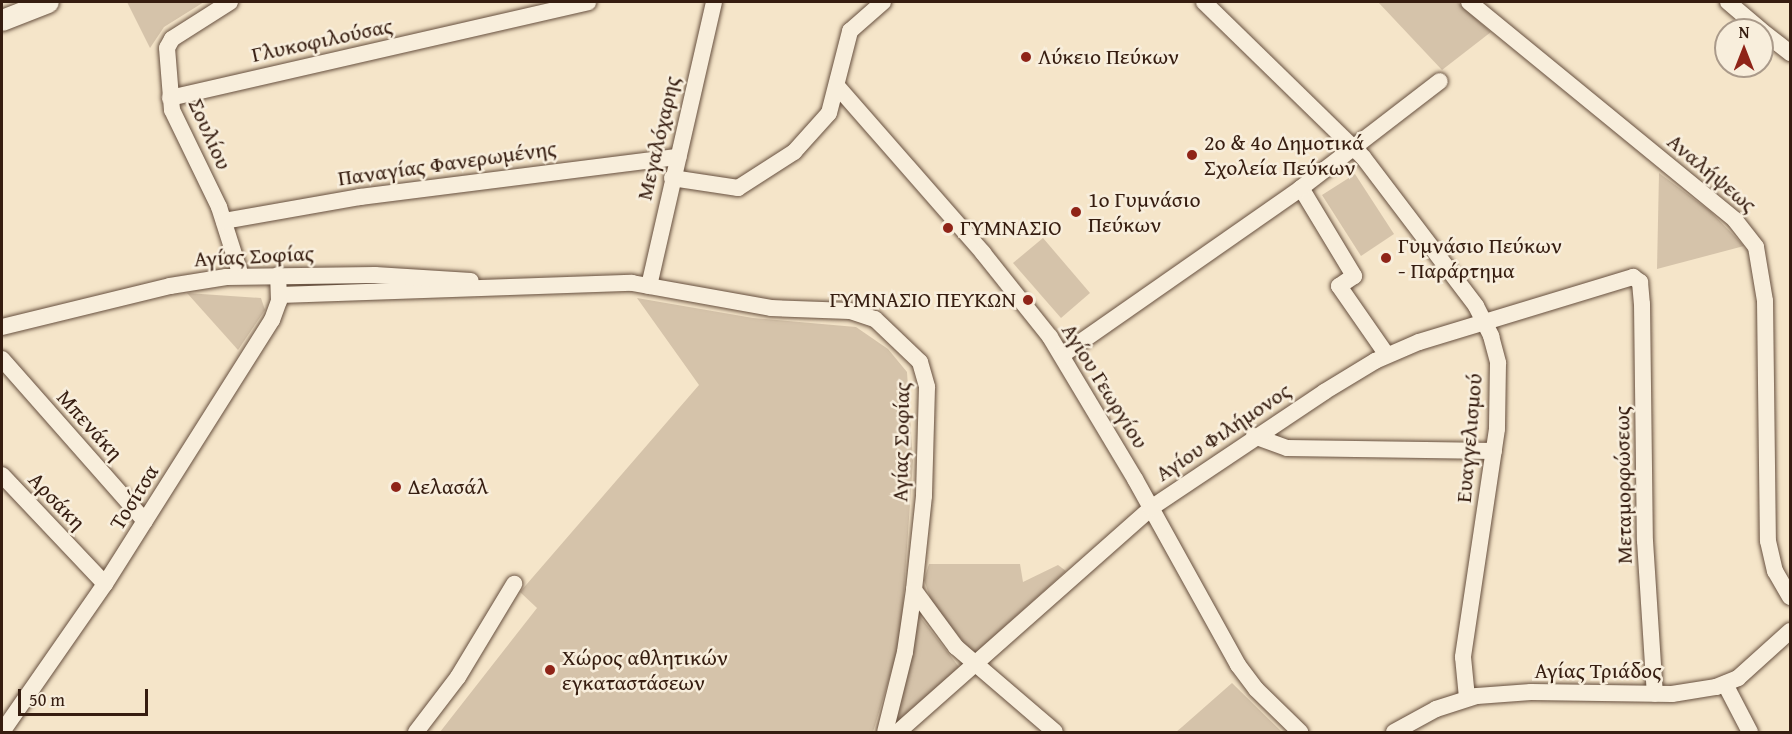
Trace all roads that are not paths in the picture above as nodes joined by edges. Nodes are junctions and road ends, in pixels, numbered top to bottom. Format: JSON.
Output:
{"nodes":[{"id":1,"x":18,"y":2,"type":"edge"},
{"id":2,"x":48,"y":2,"type":"edge"},
{"id":3,"x":230,"y":2,"type":"edge"},
{"id":4,"x":588,"y":2,"type":"edge"},
{"id":5,"x":714,"y":2,"type":"edge"},
{"id":6,"x":883,"y":2,"type":"edge"},
{"id":7,"x":1204,"y":2,"type":"edge"},
{"id":8,"x":1469,"y":2,"type":"edge"},
{"id":9,"x":1728,"y":2,"type":"edge"},
{"id":10,"x":865,"y":7,"type":"edge"},
{"id":11,"x":2,"y":8,"type":"edge"},
{"id":12,"x":540,"y":8,"type":"edge"},
{"id":13,"x":1747,"y":18,"type":"edge"},
{"id":14,"x":2,"y":20,"type":"edge"},
{"id":15,"x":1774,"y":40,"type":"edge"},
{"id":16,"x":1791,"y":52,"type":"edge"},
{"id":17,"x":1440,"y":81,"type":"dead end"},
{"id":18,"x":837,"y":86,"type":"junction"},
{"id":19,"x":170,"y":98,"type":"junction"},
{"id":20,"x":1355,"y":148,"type":"junction"},
{"id":21,"x":678,"y":157,"type":"junction"},
{"id":22,"x":672,"y":178,"type":"junction"},
{"id":23,"x":1301,"y":188,"type":"junction"},
{"id":24,"x":224,"y":221,"type":"junction"},
{"id":25,"x":278,"y":275,"type":"junction"},
{"id":26,"x":241,"y":276,"type":"junction"},
{"id":27,"x":1637,"y":277,"type":"joint"},
{"id":28,"x":513,"y":285,"type":"junction"},
{"id":29,"x":649,"y":286,"type":"junction"},
{"id":30,"x":280,"y":294,"type":"junction"},
{"id":31,"x":1484,"y":320,"type":"junction"},
{"id":32,"x":2,"y":327,"type":"edge"},
{"id":33,"x":1062,"y":355,"type":"junction"},
{"id":34,"x":1387,"y":355,"type":"junction"},
{"id":35,"x":2,"y":359,"type":"edge"},
{"id":36,"x":1254,"y":436,"type":"junction"},
{"id":37,"x":1494,"y":451,"type":"junction"},
{"id":38,"x":2,"y":475,"type":"edge"},
{"id":39,"x":1151,"y":508,"type":"junction"},
{"id":40,"x":145,"y":522,"type":"junction"},
{"id":41,"x":105,"y":584,"type":"junction"},
{"id":42,"x":514,"y":584,"type":"dead end"},
{"id":43,"x":914,"y":590,"type":"junction"},
{"id":44,"x":1791,"y":597,"type":"edge"},
{"id":45,"x":1791,"y":631,"type":"edge"},
{"id":46,"x":976,"y":667,"type":"junction"},
{"id":47,"x":1725,"y":684,"type":"junction"},
{"id":48,"x":1655,"y":694,"type":"junction"},
{"id":49,"x":1467,"y":698,"type":"junction"},
{"id":50,"x":2,"y":732,"type":"edge"},
{"id":51,"x":416,"y":732,"type":"edge"},
{"id":52,"x":885,"y":732,"type":"edge"},
{"id":53,"x":898,"y":732,"type":"edge"},
{"id":54,"x":1055,"y":732,"type":"edge"},
{"id":55,"x":1300,"y":732,"type":"edge"},
{"id":56,"x":1394,"y":732,"type":"edge"},
{"id":57,"x":1750,"y":732,"type":"edge"}],
"edges":[{"from":1,"to":11,"type":"street"},
{"from":2,"to":14,"type":"street"},
{"from":3,"to":19,"type":"street","name":"Σουλίου"},
{"from":4,"to":12,"type":"street","name":"Γλυκοφιλούσας"},
{"from":5,"to":21,"type":"street","name":"Μεγαλόχαρης"},
{"from":6,"to":10,"type":"street"},
{"from":7,"to":20,"type":"street","name":"Ευαγγελισμού"},
{"from":8,"to":44,"type":"street","name":"Αναλήψεως"},
{"from":9,"to":13,"type":"street"},
{"from":10,"to":18,"type":"street"},
{"from":12,"to":19,"type":"street","name":"Γλυκοφιλούσας"},
{"from":15,"to":16,"type":"street"},
{"from":17,"to":20,"type":"street"},
{"from":18,"to":22,"type":"street"},
{"from":18,"to":33,"type":"street","name":"Αγίου Γεωργίου"},
{"from":19,"to":24,"type":"street","name":"Σουλίου"},
{"from":20,"to":23,"type":"street"},
{"from":20,"to":31,"type":"street","name":"Ευαγγελισμού"},
{"from":21,"to":22,"type":"street","name":"Μεγαλόχαρης"},
{"from":21,"to":24,"type":"street","name":"Παναγίας Φανερωμένης"},
{"from":22,"to":29,"type":"street","name":"Μεγαλόχαρης"},
{"from":23,"to":33,"type":"street"},
{"from":23,"to":34,"type":"street"},
{"from":24,"to":26,"type":"street","name":"Σουλίου"},
{"from":25,"to":26,"type":"street","name":"Αγίας Σοφίας"},
{"from":25,"to":28,"type":"street","name":"Αγίας Σοφίας"},
{"from":25,"to":30,"type":"street","name":"Τοσίτσα"},
{"from":26,"to":32,"type":"street","name":"Αγίας Σοφίας"},
{"from":27,"to":31,"type":"street","name":"Αγίου Φιλήμονος"},
{"from":27,"to":48,"type":"street","name":"Μεταμορφώσεως"},
{"from":28,"to":29,"type":"street","name":"Αγίας Σοφίας"},
{"from":28,"to":30,"type":"street","name":"Αγίας Σοφίας"},
{"from":29,"to":43,"type":"street","name":"Αγίας Σοφίας"},
{"from":30,"to":40,"type":"street","name":"Τοσίτσα"},
{"from":31,"to":34,"type":"street","name":"Αγίου Φιλήμονος"},
{"from":31,"to":37,"type":"street","name":"Ευαγγελισμού"},
{"from":33,"to":39,"type":"street","name":"Αγίου Γεωργίου"},
{"from":34,"to":36,"type":"street","name":"Αγίου Φιλήμονος"},
{"from":35,"to":40,"type":"street","name":"Μπενάκη"},
{"from":36,"to":37,"type":"street"},
{"from":36,"to":39,"type":"street","name":"Αγίου Φιλήμονος"},
{"from":37,"to":49,"type":"street","name":"Ευαγγελισμού"},
{"from":38,"to":41,"type":"street","name":"Αρσάκη"},
{"from":39,"to":46,"type":"street","name":"Αγίου Φιλήμονος"},
{"from":39,"to":55,"type":"street","name":"Αγίου Γεωργίου"},
{"from":40,"to":41,"type":"street","name":"Τοσίτσα"},
{"from":41,"to":50,"type":"street","name":"Τοσίτσα"},
{"from":42,"to":51,"type":"street"},
{"from":43,"to":46,"type":"street"},
{"from":43,"to":52,"type":"street","name":"Αγίας Σοφίας"},
{"from":45,"to":47,"type":"street","name":"Αγίας Τριάδος"},
{"from":46,"to":53,"type":"street","name":"Αγίου Φιλήμονος"},
{"from":46,"to":54,"type":"street"},
{"from":47,"to":48,"type":"street","name":"Αγίας Τριάδος"},
{"from":47,"to":57,"type":"street"},
{"from":48,"to":49,"type":"street","name":"Αγίας Τριάδος"},
{"from":49,"to":56,"type":"street","name":"Αγίας Τριάδος"}]}
